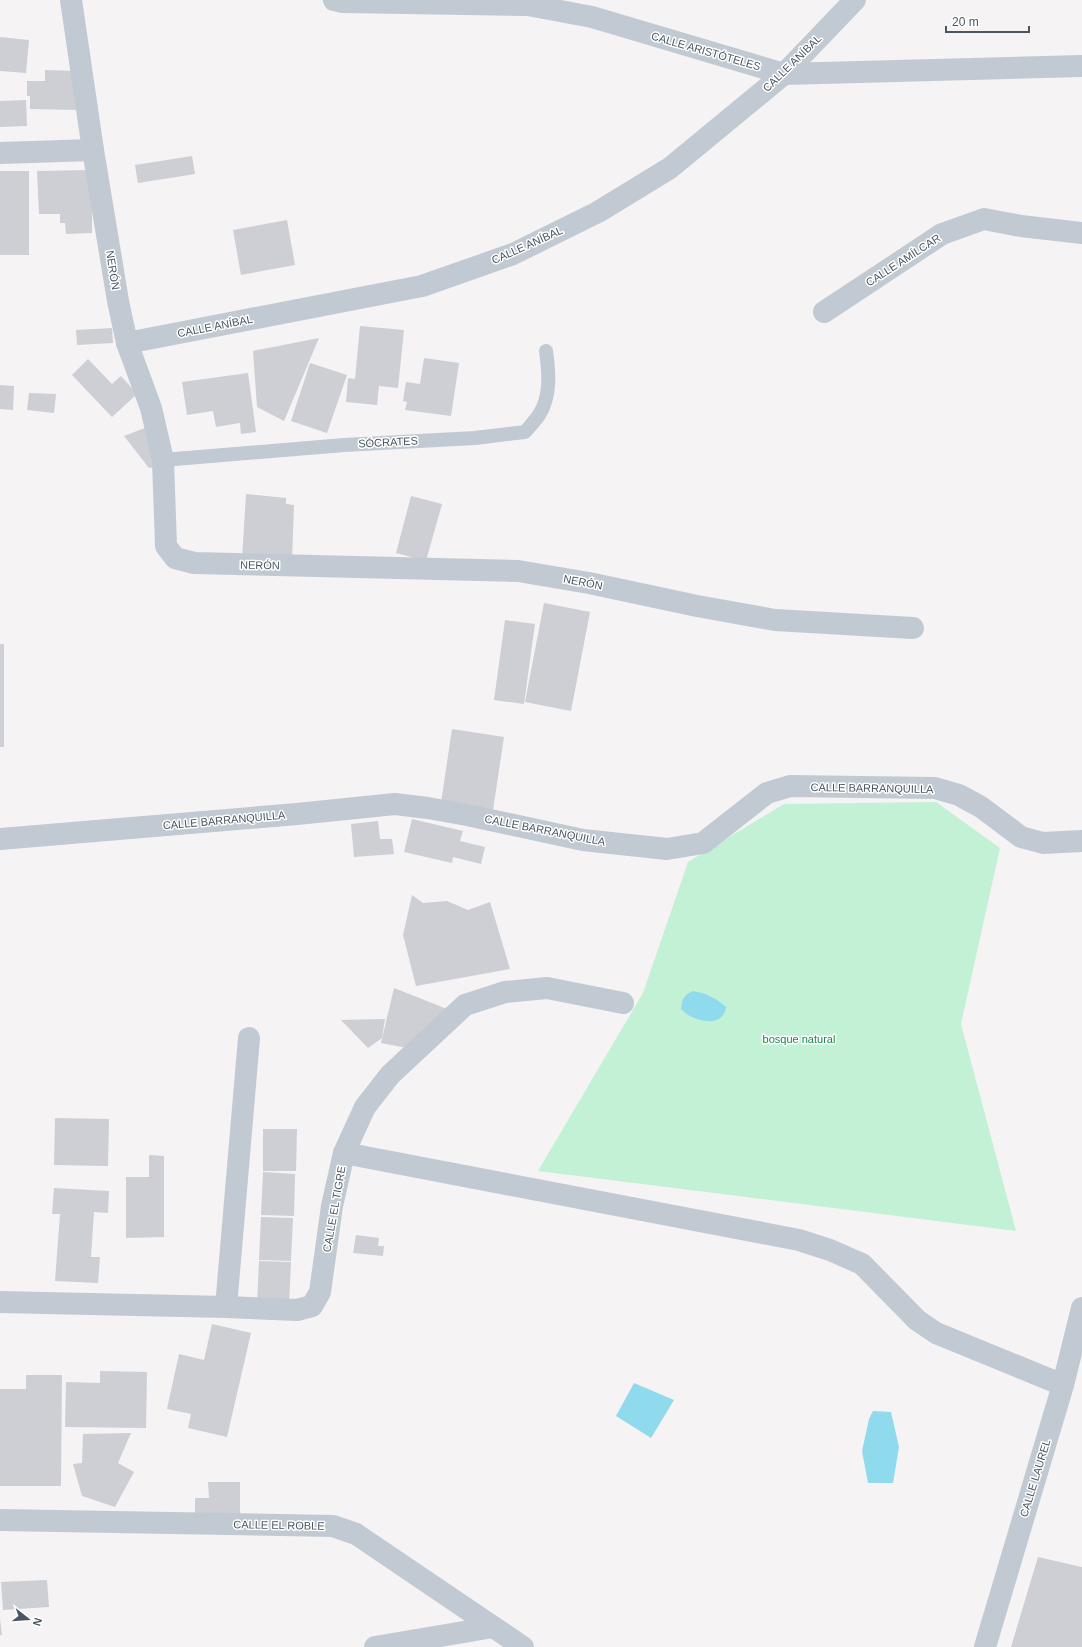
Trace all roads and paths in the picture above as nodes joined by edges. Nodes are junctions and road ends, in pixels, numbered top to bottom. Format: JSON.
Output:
{"nodes":[{"id":1,"x":71,"y":0,"type":"edge"},
{"id":2,"x":334,"y":0,"type":"edge"},
{"id":3,"x":855,"y":0,"type":"edge"},
{"id":4,"x":1082,"y":66,"type":"edge"},
{"id":5,"x":784,"y":74,"type":"junction"},
{"id":6,"x":93,"y":150,"type":"junction"},
{"id":7,"x":0,"y":153,"type":"edge"},
{"id":8,"x":1082,"y":233,"type":"edge"},
{"id":9,"x":824,"y":312,"type":"dead end"},
{"id":10,"x":127,"y":343,"type":"junction"},
{"id":11,"x":546,"y":351,"type":"dead end"},
{"id":12,"x":163,"y":460,"type":"junction"},
{"id":13,"x":913,"y":628,"type":"dead end"},
{"id":14,"x":0,"y":839,"type":"edge"},
{"id":15,"x":1082,"y":841,"type":"edge"},
{"id":16,"x":623,"y":1003,"type":"dead end"},
{"id":17,"x":250,"y":1038,"type":"dead end"},
{"id":18,"x":344,"y":1153,"type":"junction"},
{"id":19,"x":0,"y":1302,"type":"edge"},
{"id":20,"x":226,"y":1307,"type":"junction"},
{"id":21,"x":1082,"y":1308,"type":"edge"},
{"id":22,"x":1062,"y":1385,"type":"junction"},
{"id":23,"x":0,"y":1520,"type":"edge"},
{"id":24,"x":493,"y":1627,"type":"junction"},
{"id":25,"x":375,"y":1647,"type":"edge"},
{"id":26,"x":523,"y":1647,"type":"edge"},
{"id":27,"x":985,"y":1647,"type":"edge"}],
"edges":[{"from":1,"to":6,"type":"street","name":"NERÓN"},
{"from":2,"to":5,"type":"street","name":"CALLE ARISTÓTELES"},
{"from":3,"to":5,"type":"street","name":"CALLE ANÍBAL"},
{"from":4,"to":5,"type":"street","name":"CALLE ARISTÓTELES"},
{"from":5,"to":10,"type":"street","name":"CALLE ANÍBAL"},
{"from":6,"to":7,"type":"street"},
{"from":6,"to":10,"type":"street","name":"NERÓN"},
{"from":8,"to":9,"type":"street","name":"CALLE AMÍLCAR"},
{"from":10,"to":12,"type":"street","name":"NERÓN"},
{"from":11,"to":12,"type":"lane","name":"SÓCRATES"},
{"from":12,"to":13,"type":"street","name":"NERÓN"},
{"from":14,"to":15,"type":"street","name":"CALLE BARRANQUILLA"},
{"from":16,"to":18,"type":"street","name":"CALLE EL TIGRE"},
{"from":17,"to":20,"type":"street"},
{"from":18,"to":20,"type":"street","name":"CALLE EL TIGRE"},
{"from":18,"to":22,"type":"street"},
{"from":19,"to":20,"type":"street","name":"CALLE EL TIGRE"},
{"from":21,"to":22,"type":"street","name":"CALLE LAUREL"},
{"from":22,"to":27,"type":"street","name":"CALLE LAUREL"},
{"from":23,"to":24,"type":"street","name":"CALLE EL ROBLE"},
{"from":24,"to":25,"type":"street"},
{"from":24,"to":26,"type":"street","name":"CALLE EL ROBLE"}]}
